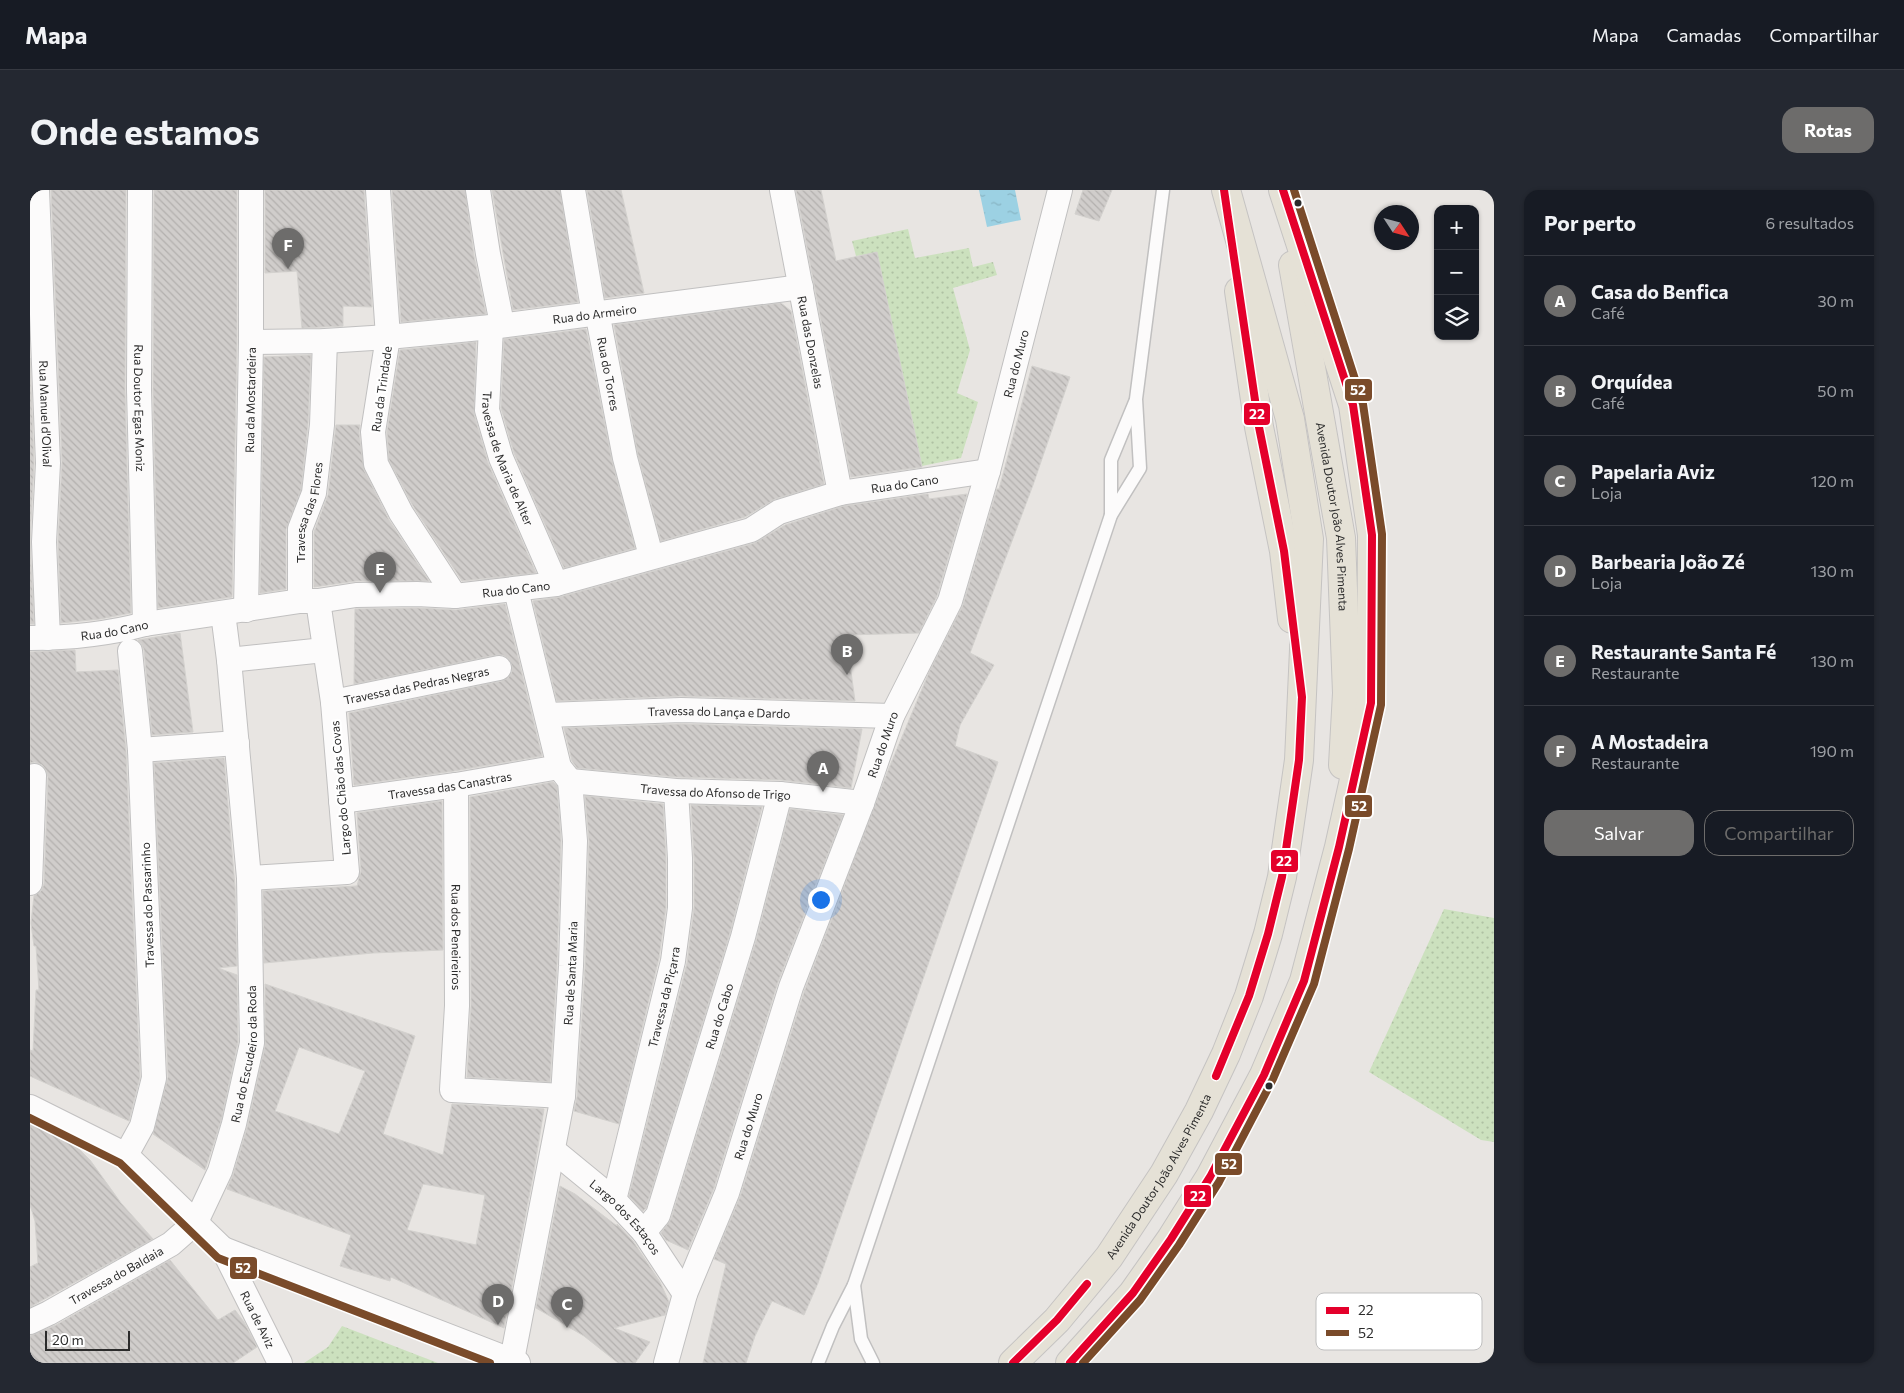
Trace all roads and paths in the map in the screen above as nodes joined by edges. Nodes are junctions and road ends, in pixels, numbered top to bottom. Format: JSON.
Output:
{"nodes":[{"id":1,"x":37,"y":190,"type":"edge"},
{"id":2,"x":140,"y":190,"type":"edge"},
{"id":3,"x":251,"y":190,"type":"edge"},
{"id":4,"x":378,"y":190,"type":"edge"},
{"id":5,"x":478,"y":190,"type":"edge"},
{"id":6,"x":573,"y":190,"type":"edge"},
{"id":7,"x":782,"y":190,"type":"edge"},
{"id":8,"x":1060,"y":190,"type":"edge"},
{"id":9,"x":1163,"y":190,"type":"edge"},
{"id":10,"x":1225,"y":190,"type":"edge"},
{"id":11,"x":1279,"y":190,"type":"edge"},
{"id":12,"x":1283,"y":190,"type":"edge"},
{"id":13,"x":801,"y":287,"type":"junction"},
{"id":14,"x":594,"y":314,"type":"junction"},
{"id":15,"x":497,"y":325,"type":"junction"},
{"id":16,"x":388,"y":337,"type":"junction"},
{"id":17,"x":324,"y":340,"type":"junction"},
{"id":18,"x":251,"y":342,"type":"junction"},
{"id":19,"x":1136,"y":398,"type":"junction"},
{"id":20,"x":988,"y":471,"type":"junction"},
{"id":21,"x":840,"y":493,"type":"junction"},
{"id":22,"x":1111,"y":514,"type":"junction"},
{"id":23,"x":651,"y":556,"type":"junction"},
{"id":24,"x":556,"y":584,"type":"junction"},
{"id":25,"x":516,"y":590,"type":"junction"},
{"id":26,"x":455,"y":596,"type":"junction"},
{"id":27,"x":309,"y":601,"type":"junction"},
{"id":28,"x":246,"y":610,"type":"junction"},
{"id":29,"x":223,"y":613,"type":"junction"},
{"id":30,"x":145,"y":624,"type":"junction"},
{"id":31,"x":39,"y":638,"type":"edge"},
{"id":32,"x":324,"y":650,"type":"junction"},
{"id":33,"x":130,"y":651,"type":"dead end"},
{"id":34,"x":229,"y":660,"type":"junction"},
{"id":35,"x":499,"y":668,"type":"dead end"},
{"id":36,"x":333,"y":702,"type":"junction"},
{"id":37,"x":548,"y":715,"type":"junction"},
{"id":38,"x":892,"y":716,"type":"junction"},
{"id":39,"x":237,"y":742,"type":"junction"},
{"id":40,"x":140,"y":750,"type":"junction"},
{"id":41,"x":564,"y":774,"type":"junction"},
{"id":42,"x":34,"y":776,"type":"dead end"},
{"id":43,"x":456,"y":785,"type":"junction"},
{"id":44,"x":676,"y":791,"type":"junction"},
{"id":45,"x":780,"y":794,"type":"junction"},
{"id":46,"x":341,"y":801,"type":"junction"},
{"id":47,"x":862,"y":803,"type":"junction"},
{"id":48,"x":1339,"y":847,"type":"junction"},
{"id":49,"x":249,"y":878,"type":"junction"},
{"id":50,"x":30,"y":883,"type":"edge"},
{"id":51,"x":563,"y":1096,"type":"junction"},
{"id":52,"x":30,"y":1107,"type":"edge"},
{"id":53,"x":553,"y":1150,"type":"junction"},
{"id":54,"x":126,"y":1155,"type":"junction"},
{"id":55,"x":614,"y":1200,"type":"junction"},
{"id":56,"x":196,"y":1222,"type":"junction"},
{"id":57,"x":644,"y":1232,"type":"junction"},
{"id":58,"x":223,"y":1249,"type":"junction"},
{"id":59,"x":854,"y":1285,"type":"junction"},
{"id":60,"x":685,"y":1294,"type":"junction"},
{"id":61,"x":30,"y":1322,"type":"edge"},
{"id":62,"x":275,"y":1362,"type":"edge"},
{"id":63,"x":513,"y":1362,"type":"edge"},
{"id":64,"x":666,"y":1363,"type":"edge"},
{"id":65,"x":818,"y":1363,"type":"edge"},
{"id":66,"x":873,"y":1363,"type":"edge"},
{"id":67,"x":1013,"y":1363,"type":"edge"},
{"id":68,"x":1070,"y":1363,"type":"edge"}],
"edges":[{"from":1,"to":31,"type":"street","name":"Rua Manuel d'Olival"},
{"from":2,"to":30,"type":"street","name":"Rua Doutor Egas Moniz"},
{"from":3,"to":18,"type":"street","name":"Rua da Mostardeira"},
{"from":4,"to":16,"type":"street","name":"Rua da Trindade"},
{"from":5,"to":15,"type":"street","name":"Travessa de Maria de Alter"},
{"from":6,"to":14,"type":"street","name":"Rua do Torres"},
{"from":7,"to":13,"type":"street","name":"Rua das Donzelas"},
{"from":8,"to":20,"type":"street","name":"Rua do Muro"},
{"from":9,"to":19,"type":"lane"},
{"from":10,"to":67,"type":"main road","name":"Avenida Doutor João Alves Pimenta"},
{"from":11,"to":48,"type":"main road","name":"Avenida Doutor João Alves Pimenta"},
{"from":12,"to":48,"type":"main road","name":"Avenida Doutor João Alves Pimenta"},
{"from":13,"to":14,"type":"street","name":"Rua do Armeiro"},
{"from":13,"to":21,"type":"street","name":"Rua das Donzelas"},
{"from":14,"to":15,"type":"street","name":"Rua do Armeiro"},
{"from":14,"to":23,"type":"street","name":"Rua do Torres"},
{"from":15,"to":16,"type":"street","name":"Rua do Armeiro"},
{"from":15,"to":24,"type":"street","name":"Travessa de Maria de Alter"},
{"from":16,"to":17,"type":"street","name":"Rua do Armeiro"},
{"from":16,"to":26,"type":"street","name":"Rua da Trindade"},
{"from":17,"to":18,"type":"street","name":"Rua do Armeiro"},
{"from":17,"to":27,"type":"street","name":"Travessa das Flores"},
{"from":18,"to":28,"type":"street","name":"Rua da Mostardeira"},
{"from":19,"to":22,"type":"lane"},
{"from":19,"to":22,"type":"lane"},
{"from":20,"to":21,"type":"street","name":"Rua do Cano"},
{"from":20,"to":38,"type":"street","name":"Rua do Muro"},
{"from":21,"to":23,"type":"street","name":"Rua do Cano"},
{"from":22,"to":59,"type":"lane"},
{"from":23,"to":24,"type":"street","name":"Rua do Cano"},
{"from":24,"to":25,"type":"street","name":"Rua do Cano"},
{"from":25,"to":26,"type":"street","name":"Rua do Cano"},
{"from":25,"to":37,"type":"street","name":"Rua de Santa Maria"},
{"from":26,"to":27,"type":"street","name":"Rua do Cano"},
{"from":27,"to":28,"type":"street","name":"Rua do Cano"},
{"from":27,"to":32,"type":"street","name":"Largo do Chão das Covas"},
{"from":28,"to":29,"type":"street","name":"Rua do Cano"},
{"from":29,"to":30,"type":"street","name":"Rua do Cano"},
{"from":29,"to":34,"type":"street"},
{"from":30,"to":31,"type":"street","name":"Rua do Cano"},
{"from":32,"to":34,"type":"street"},
{"from":32,"to":36,"type":"street","name":"Largo do Chão das Covas"},
{"from":33,"to":40,"type":"street","name":"Travessa do Passarinho"},
{"from":34,"to":39,"type":"street"},
{"from":35,"to":36,"type":"street","name":"Travessa das Pedras Negras"},
{"from":36,"to":46,"type":"street","name":"Largo do Chão das Covas"},
{"from":37,"to":38,"type":"street","name":"Travessa do Lança e Dardo"},
{"from":37,"to":41,"type":"street","name":"Rua de Santa Maria"},
{"from":38,"to":47,"type":"street","name":"Rua do Muro"},
{"from":39,"to":40,"type":"street"},
{"from":39,"to":49,"type":"street"},
{"from":40,"to":54,"type":"street","name":"Travessa do Passarinho"},
{"from":41,"to":43,"type":"street","name":"Travessa das Canastras"},
{"from":41,"to":44,"type":"street","name":"Travessa do Afonso de Trigo"},
{"from":41,"to":51,"type":"street","name":"Rua de Santa Maria"},
{"from":42,"to":50,"type":"street"},
{"from":43,"to":46,"type":"street","name":"Travessa das Canastras"},
{"from":43,"to":51,"type":"street","name":"Rua dos Peneireiros"},
{"from":44,"to":45,"type":"street","name":"Travessa do Afonso de Trigo"},
{"from":44,"to":55,"type":"street","name":"Travessa da Piçarra"},
{"from":45,"to":47,"type":"street","name":"Travessa do Afonso de Trigo"},
{"from":45,"to":57,"type":"street","name":"Rua do Cabo"},
{"from":46,"to":49,"type":"street","name":"Largo do Chão das Covas"},
{"from":47,"to":60,"type":"street","name":"Rua do Muro"},
{"from":48,"to":68,"type":"main road","name":"Avenida Doutor João Alves Pimenta"},
{"from":49,"to":56,"type":"street","name":"Rua do Escudeiro da Roda"},
{"from":51,"to":53,"type":"street","name":"Rua de Santa Maria"},
{"from":52,"to":54,"type":"street","name":"Rua de Aviz"},
{"from":53,"to":55,"type":"street","name":"Largo dos Estaços"},
{"from":53,"to":63,"type":"street","name":"Rua de Santa Maria"},
{"from":54,"to":56,"type":"street","name":"Rua de Aviz"},
{"from":55,"to":57,"type":"street","name":"Largo dos Estaços"},
{"from":56,"to":58,"type":"street","name":"Rua de Aviz"},
{"from":56,"to":61,"type":"street","name":"Travessa do Baldaia"},
{"from":57,"to":60,"type":"street","name":"Largo dos Estaços"},
{"from":58,"to":62,"type":"street","name":"Rua de Aviz"},
{"from":58,"to":63,"type":"street","name":"Rua de Aviz"},
{"from":59,"to":65,"type":"lane"},
{"from":59,"to":66,"type":"lane"},
{"from":60,"to":64,"type":"street","name":"Rua do Muro"}]}
